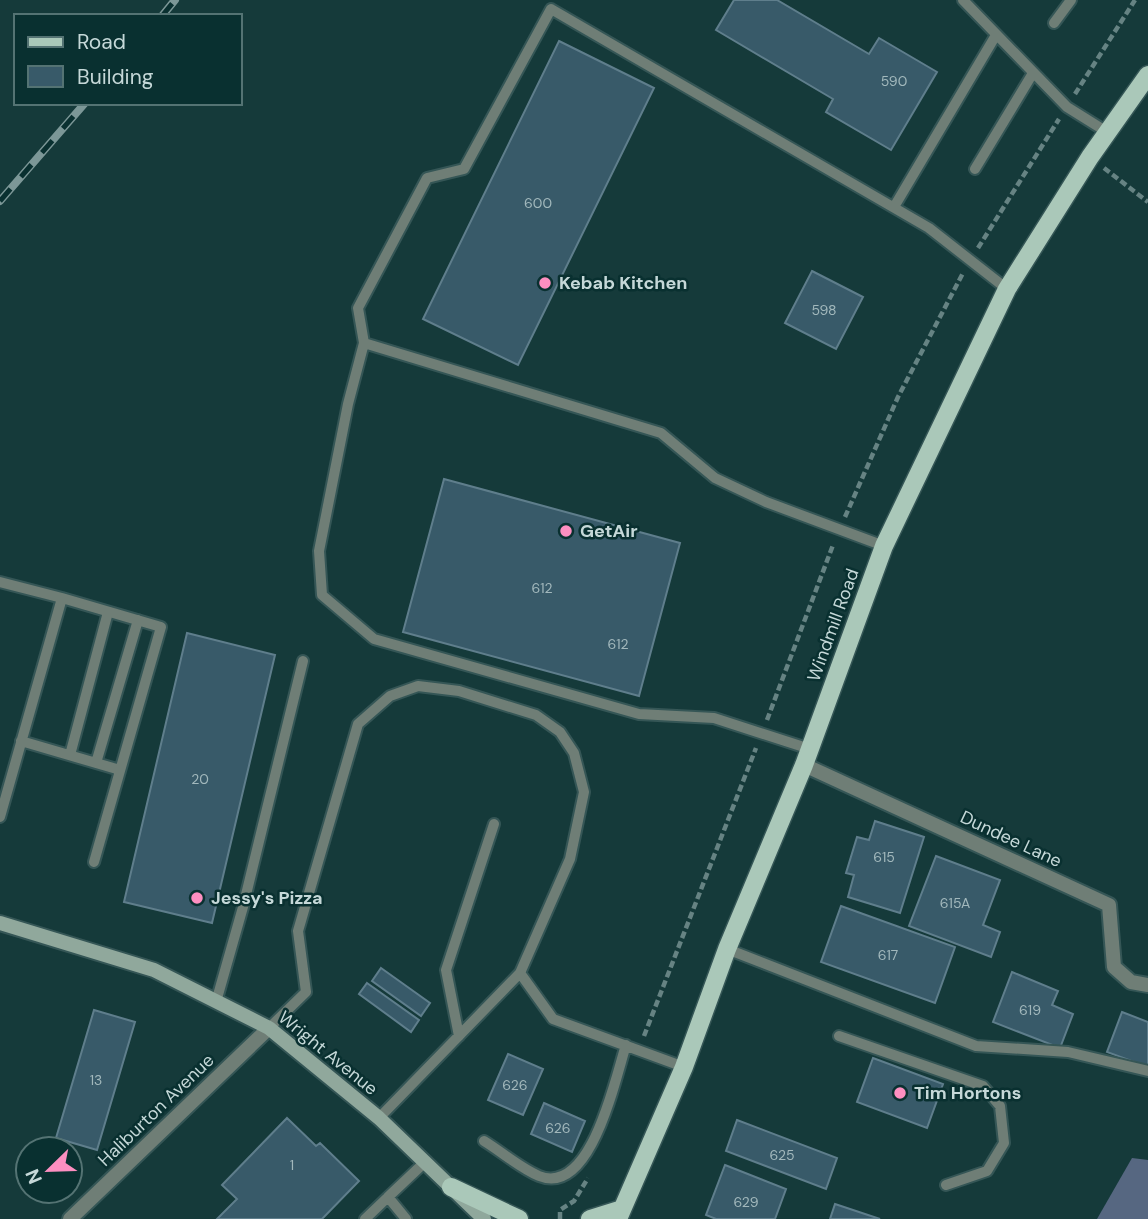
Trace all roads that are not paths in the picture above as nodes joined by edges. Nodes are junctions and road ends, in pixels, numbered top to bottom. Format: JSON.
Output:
{"nodes":[{"id":1,"x":963,"y":0,"type":"edge"},
{"id":2,"x":1071,"y":0,"type":"edge"},
{"id":3,"x":1054,"y":23,"type":"dead end"},
{"id":4,"x":996,"y":35,"type":"junction"},
{"id":5,"x":1034,"y":72,"type":"junction"},
{"id":6,"x":1148,"y":75,"type":"edge"},
{"id":7,"x":1107,"y":132,"type":"junction"},
{"id":8,"x":975,"y":169,"type":"dead end"},
{"id":9,"x":894,"y":207,"type":"junction"},
{"id":10,"x":1007,"y":289,"type":"junction"},
{"id":11,"x":364,"y":343,"type":"junction"},
{"id":12,"x":884,"y":547,"type":"junction"},
{"id":13,"x":0,"y":582,"type":"edge"},
{"id":14,"x":62,"y":598,"type":"junction"},
{"id":15,"x":108,"y":612,"type":"junction"},
{"id":16,"x":138,"y":620,"type":"junction"},
{"id":17,"x":303,"y":661,"type":"dead end"},
{"id":18,"x":22,"y":741,"type":"junction"},
{"id":19,"x":70,"y":755,"type":"junction"},
{"id":20,"x":807,"y":757,"type":"junction"},
{"id":21,"x":96,"y":763,"type":"junction"},
{"id":22,"x":120,"y":770,"type":"junction"},
{"id":23,"x":0,"y":817,"type":"edge"},
{"id":24,"x":494,"y":824,"type":"dead end"},
{"id":25,"x":94,"y":862,"type":"dead end"},
{"id":26,"x":0,"y":923,"type":"edge"},
{"id":27,"x":727,"y":949,"type":"junction"},
{"id":28,"x":520,"y":974,"type":"junction"},
{"id":29,"x":1148,"y":985,"type":"edge"},
{"id":30,"x":216,"y":1002,"type":"junction"},
{"id":31,"x":269,"y":1028,"type":"junction"},
{"id":32,"x":839,"y":1036,"type":"dead end"},
{"id":33,"x":459,"y":1037,"type":"junction"},
{"id":34,"x":626,"y":1045,"type":"junction"},
{"id":35,"x":684,"y":1067,"type":"junction"},
{"id":36,"x":1148,"y":1071,"type":"edge"},
{"id":37,"x":379,"y":1118,"type":"junction"},
{"id":38,"x":484,"y":1141,"type":"dead end"},
{"id":39,"x":425,"y":1162,"type":"junction"},
{"id":40,"x":946,"y":1185,"type":"dead end"},
{"id":41,"x":451,"y":1187,"type":"junction"},
{"id":42,"x":388,"y":1197,"type":"junction"},
{"id":43,"x":620,"y":1214,"type":"edge"},
{"id":44,"x":69,"y":1219,"type":"edge"},
{"id":45,"x":365,"y":1219,"type":"edge"},
{"id":46,"x":406,"y":1219,"type":"edge"},
{"id":47,"x":484,"y":1219,"type":"edge"},
{"id":48,"x":519,"y":1219,"type":"edge"},
{"id":49,"x":590,"y":1219,"type":"edge"}],
"edges":[{"from":1,"to":4,"type":"lane"},
{"from":2,"to":3,"type":"lane"},
{"from":4,"to":5,"type":"lane"},
{"from":4,"to":9,"type":"lane"},
{"from":5,"to":7,"type":"lane"},
{"from":5,"to":8,"type":"lane"},
{"from":6,"to":7,"type":"main road","name":"Windmill Road"},
{"from":7,"to":10,"type":"main road","name":"Windmill Road"},
{"from":9,"to":10,"type":"lane"},
{"from":9,"to":11,"type":"lane"},
{"from":10,"to":12,"type":"main road","name":"Windmill Road"},
{"from":11,"to":12,"type":"lane"},
{"from":11,"to":20,"type":"lane"},
{"from":12,"to":20,"type":"main road","name":"Windmill Road"},
{"from":13,"to":14,"type":"lane"},
{"from":14,"to":15,"type":"lane"},
{"from":14,"to":18,"type":"lane"},
{"from":15,"to":16,"type":"lane"},
{"from":15,"to":19,"type":"lane"},
{"from":16,"to":21,"type":"lane"},
{"from":16,"to":22,"type":"lane"},
{"from":17,"to":30,"type":"lane"},
{"from":18,"to":19,"type":"lane"},
{"from":18,"to":23,"type":"lane"},
{"from":19,"to":21,"type":"lane"},
{"from":20,"to":27,"type":"main road","name":"Windmill Road"},
{"from":20,"to":29,"type":"street","name":"Dundee Lane"},
{"from":21,"to":22,"type":"lane"},
{"from":22,"to":25,"type":"lane"},
{"from":24,"to":33,"type":"lane"},
{"from":26,"to":30,"type":"main road","name":"Wright Avenue"},
{"from":27,"to":35,"type":"main road","name":"Windmill Road"},
{"from":27,"to":36,"type":"lane"},
{"from":28,"to":31,"type":"lane"},
{"from":28,"to":33,"type":"lane"},
{"from":28,"to":34,"type":"lane"},
{"from":30,"to":31,"type":"main road","name":"Wright Avenue"},
{"from":31,"to":37,"type":"main road","name":"Wright Avenue"},
{"from":31,"to":44,"type":"street","name":"Haliburton Avenue"},
{"from":32,"to":40,"type":"lane"},
{"from":33,"to":37,"type":"lane"},
{"from":34,"to":35,"type":"lane"},
{"from":34,"to":38,"type":"lane"},
{"from":35,"to":43,"type":"main road","name":"Windmill Road"},
{"from":37,"to":39,"type":"main road","name":"Wright Avenue"},
{"from":39,"to":41,"type":"main road","name":"Wright Avenue"},
{"from":39,"to":42,"type":"lane"},
{"from":41,"to":47,"type":"main road","name":"Wright Avenue"},
{"from":41,"to":48,"type":"main road"},
{"from":42,"to":45,"type":"lane"},
{"from":42,"to":46,"type":"lane"},
{"from":43,"to":49,"type":"main road"}]}
